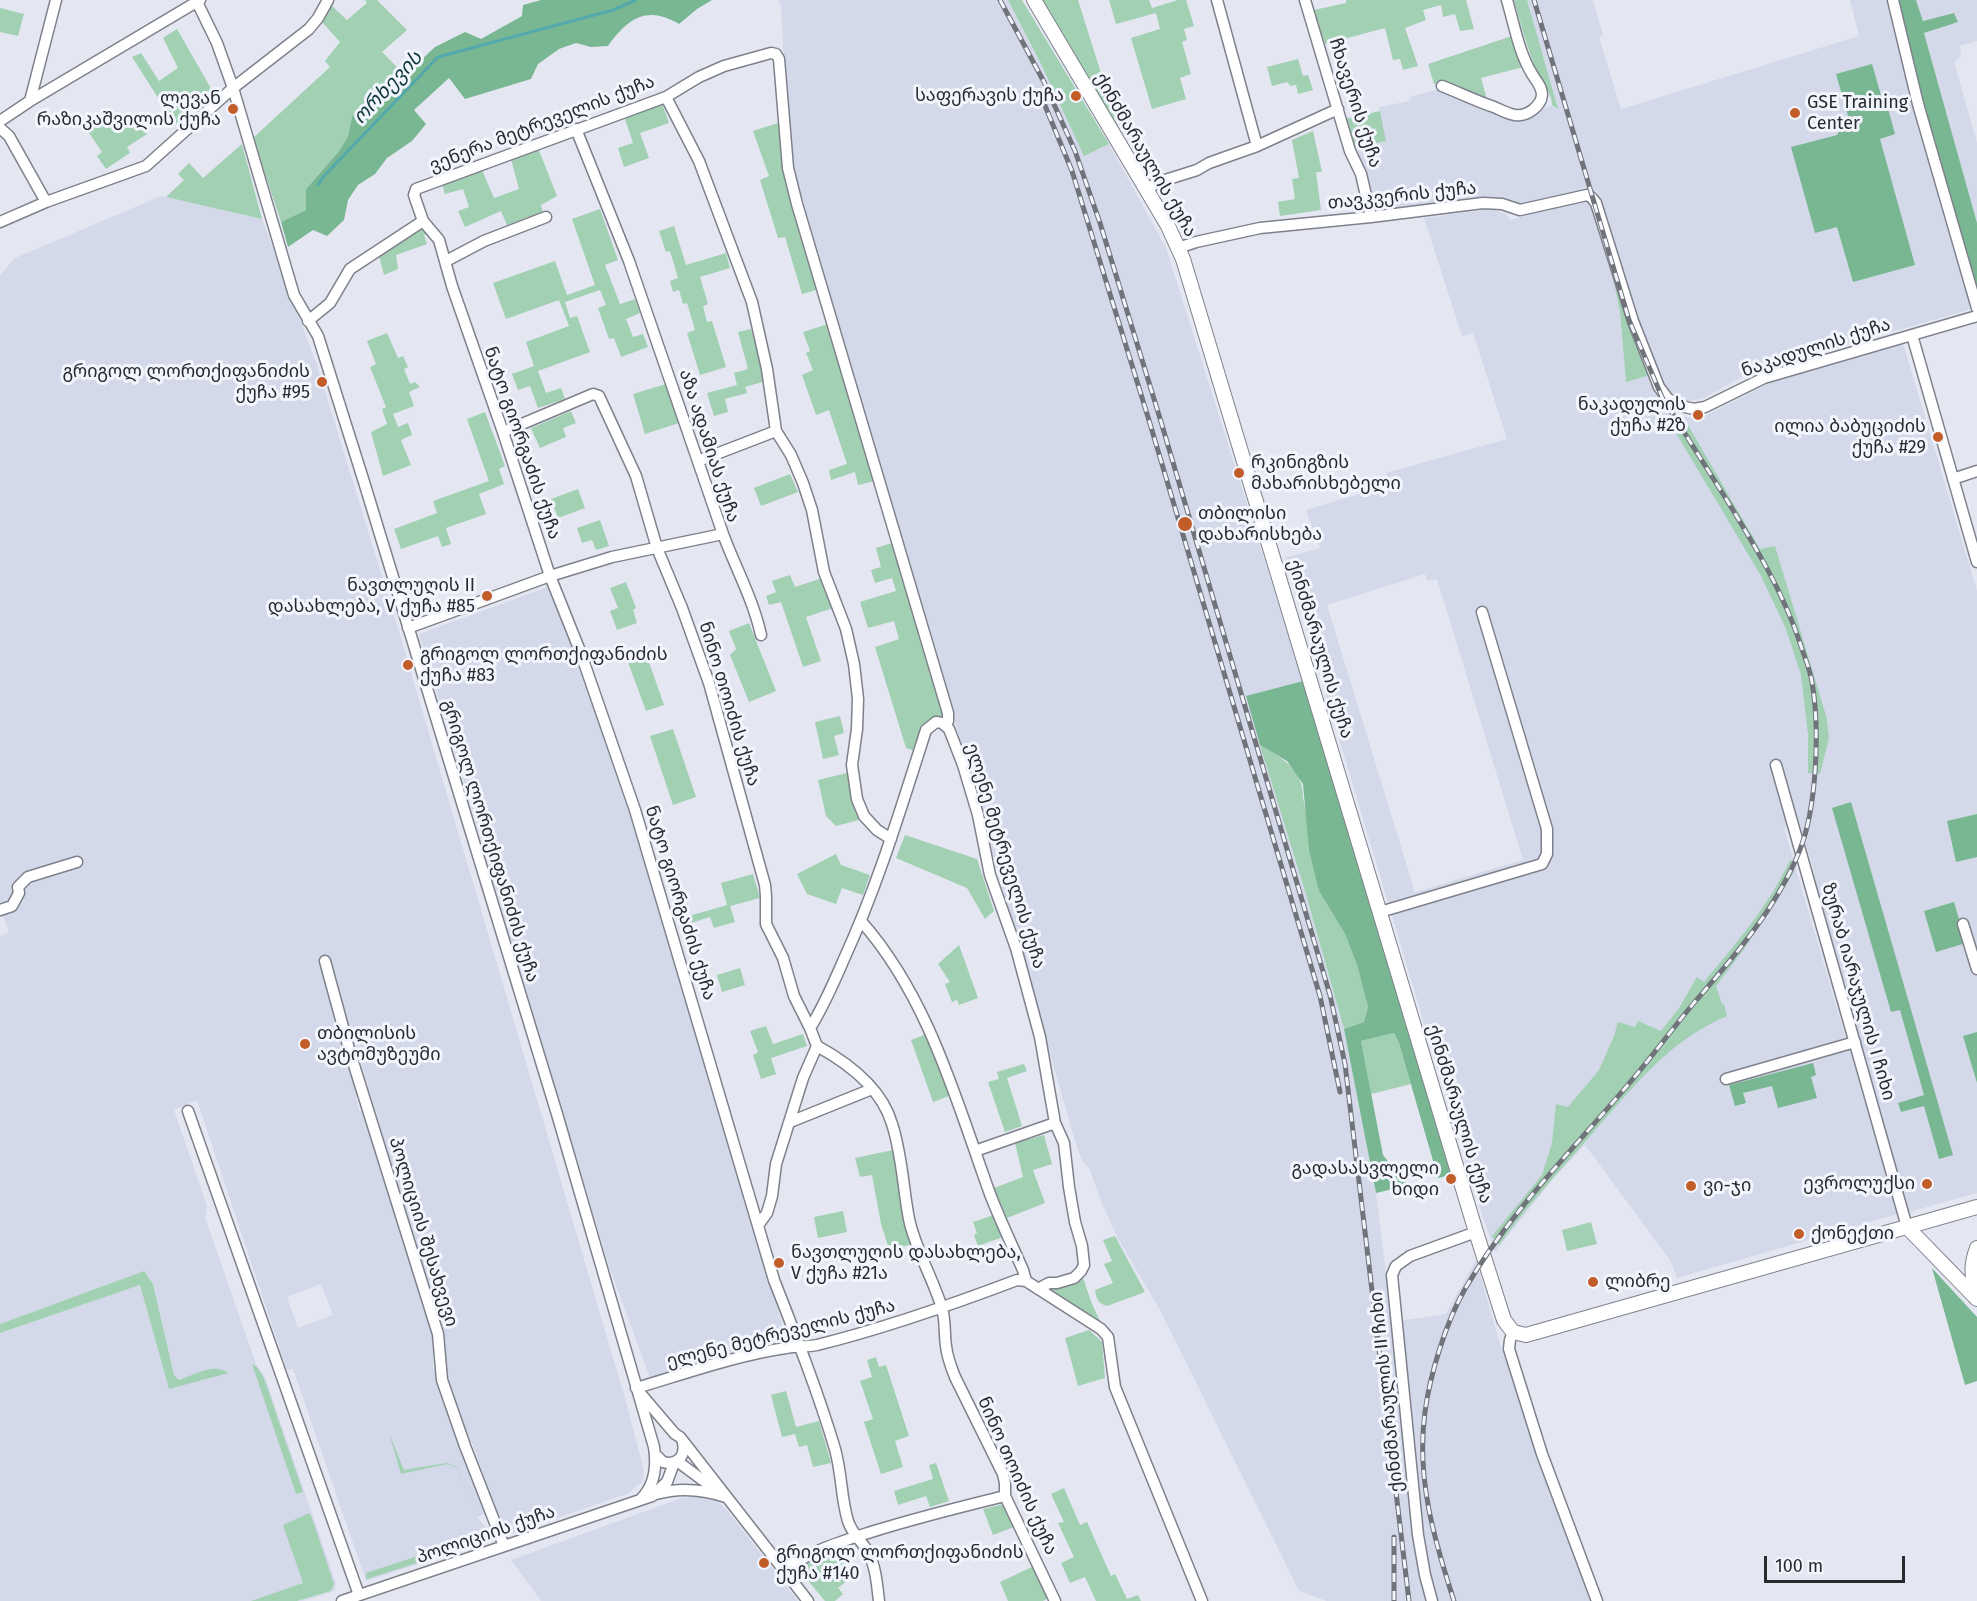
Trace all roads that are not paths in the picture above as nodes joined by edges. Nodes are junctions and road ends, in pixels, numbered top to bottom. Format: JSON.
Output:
{"nodes":[{"id":1,"x":56,"y":0,"type":"edge"},
{"id":2,"x":328,"y":0,"type":"edge"},
{"id":3,"x":1035,"y":0,"type":"edge"},
{"id":4,"x":1217,"y":0,"type":"edge"},
{"id":5,"x":1305,"y":0,"type":"edge"},
{"id":6,"x":1507,"y":0,"type":"edge"},
{"id":7,"x":1893,"y":0,"type":"edge"},
{"id":8,"x":199,"y":1,"type":"edge"},
{"id":9,"x":1442,"y":86,"type":"dead end"},
{"id":10,"x":233,"y":88,"type":"junction"},
{"id":11,"x":666,"y":96,"type":"junction"},
{"id":12,"x":30,"y":101,"type":"junction"},
{"id":13,"x":1338,"y":109,"type":"junction"},
{"id":14,"x":0,"y":121,"type":"edge"},
{"id":15,"x":0,"y":128,"type":"edge"},
{"id":16,"x":576,"y":129,"type":"junction"},
{"id":17,"x":1257,"y":146,"type":"junction"},
{"id":18,"x":1146,"y":189,"type":"junction"},
{"id":19,"x":46,"y":202,"type":"junction"},
{"id":20,"x":546,"y":217,"type":"dead end"},
{"id":21,"x":1371,"y":217,"type":"junction"},
{"id":22,"x":423,"y":221,"type":"junction"},
{"id":23,"x":0,"y":222,"type":"edge"},
{"id":24,"x":1178,"y":248,"type":"junction"},
{"id":25,"x":446,"y":261,"type":"junction"},
{"id":26,"x":1977,"y":308,"type":"edge"},
{"id":27,"x":1977,"y":316,"type":"edge"},
{"id":28,"x":308,"y":321,"type":"junction"},
{"id":29,"x":1912,"y":335,"type":"junction"},
{"id":30,"x":1668,"y":399,"type":"joint"},
{"id":31,"x":776,"y":430,"type":"junction"},
{"id":32,"x":503,"y":432,"type":"junction"},
{"id":33,"x":698,"y":461,"type":"junction"},
{"id":34,"x":1977,"y":471,"type":"edge"},
{"id":35,"x":1953,"y":479,"type":"junction"},
{"id":36,"x":723,"y":534,"type":"junction"},
{"id":37,"x":657,"y":548,"type":"junction"},
{"id":38,"x":1977,"y":562,"type":"edge"},
{"id":39,"x":550,"y":576,"type":"junction"},
{"id":40,"x":1482,"y":612,"type":"dead end"},
{"id":41,"x":408,"y":628,"type":"junction"},
{"id":42,"x":762,"y":635,"type":"dead end"},
{"id":43,"x":946,"y":726,"type":"junction"},
{"id":44,"x":1776,"y":765,"type":"dead end"},
{"id":45,"x":891,"y":839,"type":"junction"},
{"id":46,"x":77,"y":862,"type":"dead end"},
{"id":47,"x":0,"y":910,"type":"edge"},
{"id":48,"x":1380,"y":912,"type":"junction"},
{"id":49,"x":861,"y":921,"type":"junction"},
{"id":50,"x":1963,"y":924,"type":"dead end"},
{"id":51,"x":325,"y":960,"type":"dead end"},
{"id":52,"x":1977,"y":969,"type":"edge"},
{"id":53,"x":810,"y":1028,"type":"junction"},
{"id":54,"x":1855,"y":1042,"type":"junction"},
{"id":55,"x":817,"y":1046,"type":"junction"},
{"id":56,"x":1726,"y":1079,"type":"dead end"},
{"id":57,"x":872,"y":1089,"type":"junction"},
{"id":58,"x":188,"y":1111,"type":"dead end"},
{"id":59,"x":790,"y":1122,"type":"junction"},
{"id":60,"x":1055,"y":1123,"type":"junction"},
{"id":61,"x":975,"y":1151,"type":"junction"},
{"id":62,"x":1977,"y":1208,"type":"edge"},
{"id":63,"x":759,"y":1224,"type":"junction"},
{"id":64,"x":1907,"y":1227,"type":"junction"},
{"id":65,"x":1476,"y":1232,"type":"junction"},
{"id":66,"x":1977,"y":1248,"type":"edge"},
{"id":67,"x":1026,"y":1281,"type":"junction"},
{"id":68,"x":1038,"y":1289,"type":"junction"},
{"id":69,"x":1977,"y":1291,"type":"edge"},
{"id":70,"x":1977,"y":1299,"type":"edge"},
{"id":71,"x":943,"y":1308,"type":"junction"},
{"id":72,"x":1513,"y":1332,"type":"junction"},
{"id":73,"x":801,"y":1347,"type":"junction"},
{"id":74,"x":636,"y":1388,"type":"junction"},
{"id":75,"x":675,"y":1434,"type":"junction"},
{"id":76,"x":683,"y":1443,"type":"junction"},
{"id":77,"x":654,"y":1450,"type":"junction"},
{"id":78,"x":675,"y":1462,"type":"junction"},
{"id":79,"x":1005,"y":1496,"type":"junction"},
{"id":80,"x":647,"y":1497,"type":"junction"},
{"id":81,"x":726,"y":1497,"type":"junction"},
{"id":82,"x":856,"y":1537,"type":"junction"},
{"id":83,"x":504,"y":1546,"type":"junction"},
{"id":84,"x":783,"y":1571,"type":"junction"},
{"id":85,"x":359,"y":1595,"type":"junction"},
{"id":86,"x":342,"y":1601,"type":"edge"},
{"id":87,"x":808,"y":1601,"type":"edge"},
{"id":88,"x":879,"y":1601,"type":"edge"},
{"id":89,"x":1055,"y":1601,"type":"edge"},
{"id":90,"x":1202,"y":1601,"type":"edge"},
{"id":91,"x":1432,"y":1601,"type":"edge"},
{"id":92,"x":1597,"y":1601,"type":"edge"}],
"edges":[{"from":1,"to":12,"type":"street"},
{"from":2,"to":10,"type":"street"},
{"from":3,"to":18,"type":"main road","name":"ქინძმარაულის ქუჩა"},
{"from":4,"to":17,"type":"street"},
{"from":5,"to":13,"type":"street","name":"ჩხავერის ქუჩა"},
{"from":6,"to":9,"type":"street"},
{"from":7,"to":26,"type":"street"},
{"from":8,"to":10,"type":"street","name":"გრიგოლ ლორთქიფანიძის ქუჩა"},
{"from":8,"to":12,"type":"street"},
{"from":10,"to":19,"type":"street"},
{"from":10,"to":28,"type":"street","name":"გრიგოლ ლორთქიფანიძის ქუჩა"},
{"from":11,"to":16,"type":"street","name":"ვენერა მეტრეველის ქუჩა"},
{"from":11,"to":31,"type":"street"},
{"from":11,"to":43,"type":"street","name":"ვენერა მეტრეველის ქუჩა"},
{"from":12,"to":14,"type":"street"},
{"from":13,"to":17,"type":"street"},
{"from":13,"to":21,"type":"street","name":"ჩხავერის ქუჩა"},
{"from":15,"to":19,"type":"street"},
{"from":16,"to":22,"type":"street","name":"ვენერა მეტრეველის ქუჩა"},
{"from":16,"to":33,"type":"street","name":"აზა ადამიას ქუჩა"},
{"from":17,"to":18,"type":"street"},
{"from":18,"to":24,"type":"main road","name":"ქინძმარაულის ქუჩა"},
{"from":19,"to":23,"type":"street"},
{"from":20,"to":25,"type":"street"},
{"from":21,"to":24,"type":"street","name":"თავკვერის ქუჩა"},
{"from":21,"to":30,"type":"street","name":"თავკვერის ქუჩა"},
{"from":22,"to":25,"type":"street","name":"ნატო გიორგაძის ქუჩა"},
{"from":22,"to":28,"type":"street"},
{"from":24,"to":48,"type":"main road","name":"ქინძმარაულის ქუჩა"},
{"from":25,"to":32,"type":"street","name":"ნატო გიორგაძის ქუჩა"},
{"from":27,"to":29,"type":"street","name":"ნაკადულის ქუჩა"},
{"from":28,"to":41,"type":"street","name":"გრიგოლ ლორთქიფანიძის ქუჩა"},
{"from":29,"to":30,"type":"street","name":"ნაკადულის ქუჩა"},
{"from":29,"to":35,"type":"street"},
{"from":31,"to":33,"type":"street"},
{"from":31,"to":45,"type":"street"},
{"from":32,"to":37,"type":"street","name":"ნინო თოიძის ქუჩა"},
{"from":32,"to":39,"type":"street","name":"ნატო გიორგაძის ქუჩა"},
{"from":33,"to":36,"type":"street","name":"აზა ადამიას ქუჩა"},
{"from":34,"to":35,"type":"street"},
{"from":35,"to":38,"type":"street"},
{"from":36,"to":37,"type":"street","name":"აზა ადამიას ქუჩა"},
{"from":36,"to":42,"type":"street"},
{"from":37,"to":39,"type":"street","name":"აზა ადამიას ქუჩა"},
{"from":37,"to":53,"type":"street","name":"ნინო თოიძის ქუჩა"},
{"from":39,"to":41,"type":"street","name":"აზა ადამიას ქუჩა"},
{"from":39,"to":63,"type":"street","name":"ნატო გიორგაძის ქუჩა"},
{"from":40,"to":48,"type":"street"},
{"from":41,"to":74,"type":"street","name":"გრიგოლ ლორთქიფანიძის ქუჩა"},
{"from":43,"to":45,"type":"street","name":"ელენე მეტრეველის ქუჩა"},
{"from":43,"to":60,"type":"street","name":"ელენე მეტრეველის ქუჩა"},
{"from":44,"to":54,"type":"street","name":"ზურაბ იარაჯულის I ჩიხი"},
{"from":45,"to":49,"type":"street"},
{"from":46,"to":47,"type":"street"},
{"from":48,"to":65,"type":"main road","name":"ქინძმარაულის ქუჩა"},
{"from":49,"to":53,"type":"street"},
{"from":49,"to":61,"type":"street"},
{"from":50,"to":52,"type":"street"},
{"from":51,"to":83,"type":"street","name":"პოლიციის შესახვევი"},
{"from":53,"to":55,"type":"street","name":"ნინო თოიძის ქუჩა"},
{"from":54,"to":56,"type":"street"},
{"from":54,"to":64,"type":"street","name":"ზურაბ იარაჯულის I ჩიხი"},
{"from":55,"to":57,"type":"street","name":"ნინო თოიძის ქუჩა"},
{"from":55,"to":59,"type":"street"},
{"from":57,"to":59,"type":"street"},
{"from":57,"to":71,"type":"street","name":"ნინო თოიძის ქუჩა"},
{"from":58,"to":85,"type":"street"},
{"from":59,"to":63,"type":"street"},
{"from":60,"to":61,"type":"street"},
{"from":60,"to":68,"type":"street","name":"ელენე მეტრეველის ქუჩა"},
{"from":61,"to":67,"type":"street"},
{"from":62,"to":64,"type":"main road"},
{"from":63,"to":73,"type":"street","name":"ნატო გიორგაძის ქუჩა"},
{"from":64,"to":70,"type":"main road"},
{"from":64,"to":72,"type":"main road"},
{"from":65,"to":72,"type":"main road","name":"ქინძმარაულის ქუჩა"},
{"from":65,"to":91,"type":"street","name":"ქინძმარაულის II ჩიხი"},
{"from":66,"to":69,"type":"main road"},
{"from":67,"to":68,"type":"street"},
{"from":67,"to":71,"type":"street","name":"ელენე მეტრეველის ქუჩა"},
{"from":68,"to":90,"type":"street"},
{"from":71,"to":73,"type":"street","name":"ელენე მეტრეველის ქუჩა"},
{"from":71,"to":79,"type":"street","name":"ნინო თოიძის ქუჩა"},
{"from":72,"to":92,"type":"street"},
{"from":73,"to":74,"type":"street","name":"ელენე მეტრეველის ქუჩა"},
{"from":73,"to":82,"type":"street","name":"ნატო გიორგაძის ქუჩა"},
{"from":74,"to":75,"type":"street","name":"გრიგოლ ლორთქიფანიძის ქუჩა"},
{"from":74,"to":77,"type":"street","name":"გრიგოლ ლორთქიფანიძის ქუჩა"},
{"from":75,"to":76,"type":"street"},
{"from":75,"to":77,"type":"street"},
{"from":76,"to":78,"type":"street"},
{"from":76,"to":81,"type":"street"},
{"from":77,"to":78,"type":"street"},
{"from":77,"to":80,"type":"street"},
{"from":78,"to":80,"type":"street"},
{"from":78,"to":81,"type":"street"},
{"from":79,"to":82,"type":"street"},
{"from":79,"to":89,"type":"street","name":"ნინო თოიძის ქუჩა"},
{"from":80,"to":81,"type":"street","name":"პოლიციის ქუჩა"},
{"from":80,"to":83,"type":"street","name":"პოლიციის ქუჩა"},
{"from":81,"to":84,"type":"street"},
{"from":82,"to":84,"type":"street"},
{"from":82,"to":88,"type":"street","name":"ნატო გიორგაძის ქუჩა"},
{"from":83,"to":85,"type":"street","name":"პოლიციის ქუჩა"},
{"from":84,"to":87,"type":"street"},
{"from":85,"to":86,"type":"street","name":"პოლიციის ქუჩა"}]}
